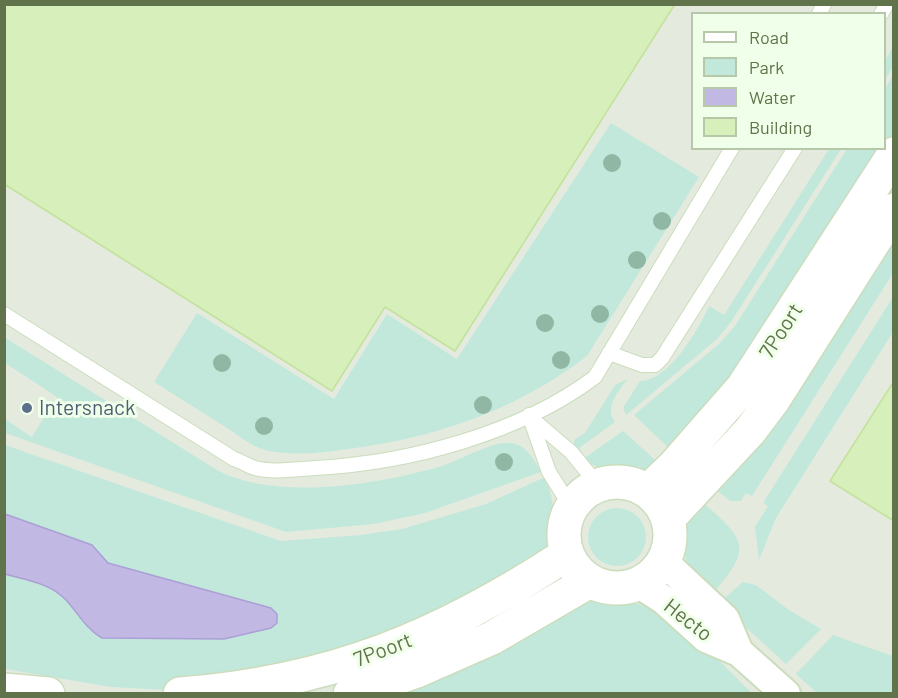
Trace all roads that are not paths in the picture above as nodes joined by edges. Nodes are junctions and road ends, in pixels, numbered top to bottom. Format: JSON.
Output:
{"nodes":[{"id":1,"x":731,"y":150,"type":"edge"},
{"id":2,"x":794,"y":150,"type":"edge"},
{"id":3,"x":894,"y":154,"type":"edge"},
{"id":4,"x":894,"y":210,"type":"edge"},
{"id":5,"x":4,"y":314,"type":"edge"},
{"id":6,"x":609,"y":353,"type":"junction"},
{"id":7,"x":529,"y":415,"type":"junction"},
{"id":8,"x":598,"y":485,"type":"junction"},
{"id":9,"x":648,"y":491,"type":"junction"},
{"id":10,"x":571,"y":507,"type":"junction"},
{"id":11,"x":668,"y":519,"type":"junction"},
{"id":12,"x":567,"y":554,"type":"junction"},
{"id":13,"x":663,"y":561,"type":"junction"},
{"id":14,"x":590,"y":581,"type":"junction"},
{"id":15,"x":639,"y":584,"type":"junction"},
{"id":16,"x":739,"y":652,"type":"junction"},
{"id":17,"x":4,"y":690,"type":"edge"},
{"id":18,"x":48,"y":693,"type":"edge"},
{"id":19,"x":180,"y":693,"type":"edge"},
{"id":20,"x":350,"y":693,"type":"edge"},
{"id":21,"x":786,"y":693,"type":"edge"}],
"edges":[{"from":1,"to":6,"type":"lane"},
{"from":2,"to":6,"type":"lane"},
{"from":3,"to":9,"type":"street","name":"7Poort"},
{"from":4,"to":11,"type":"street","name":"7Poort"},
{"from":5,"to":7,"type":"lane"},
{"from":6,"to":7,"type":"lane"},
{"from":7,"to":8,"type":"lane"},
{"from":7,"to":10,"type":"lane"},
{"from":8,"to":9,"type":"street"},
{"from":8,"to":10,"type":"street"},
{"from":9,"to":11,"type":"street"},
{"from":10,"to":12,"type":"street"},
{"from":11,"to":13,"type":"street"},
{"from":12,"to":14,"type":"street"},
{"from":12,"to":19,"type":"street","name":"7Poort"},
{"from":13,"to":15,"type":"street"},
{"from":13,"to":16,"type":"street","name":"Hecto"},
{"from":14,"to":15,"type":"street"},
{"from":14,"to":20,"type":"street","name":"7Poort"},
{"from":15,"to":16,"type":"street","name":"Hecto"},
{"from":16,"to":21,"type":"street","name":"Hecto"},
{"from":17,"to":18,"type":"street"}]}
